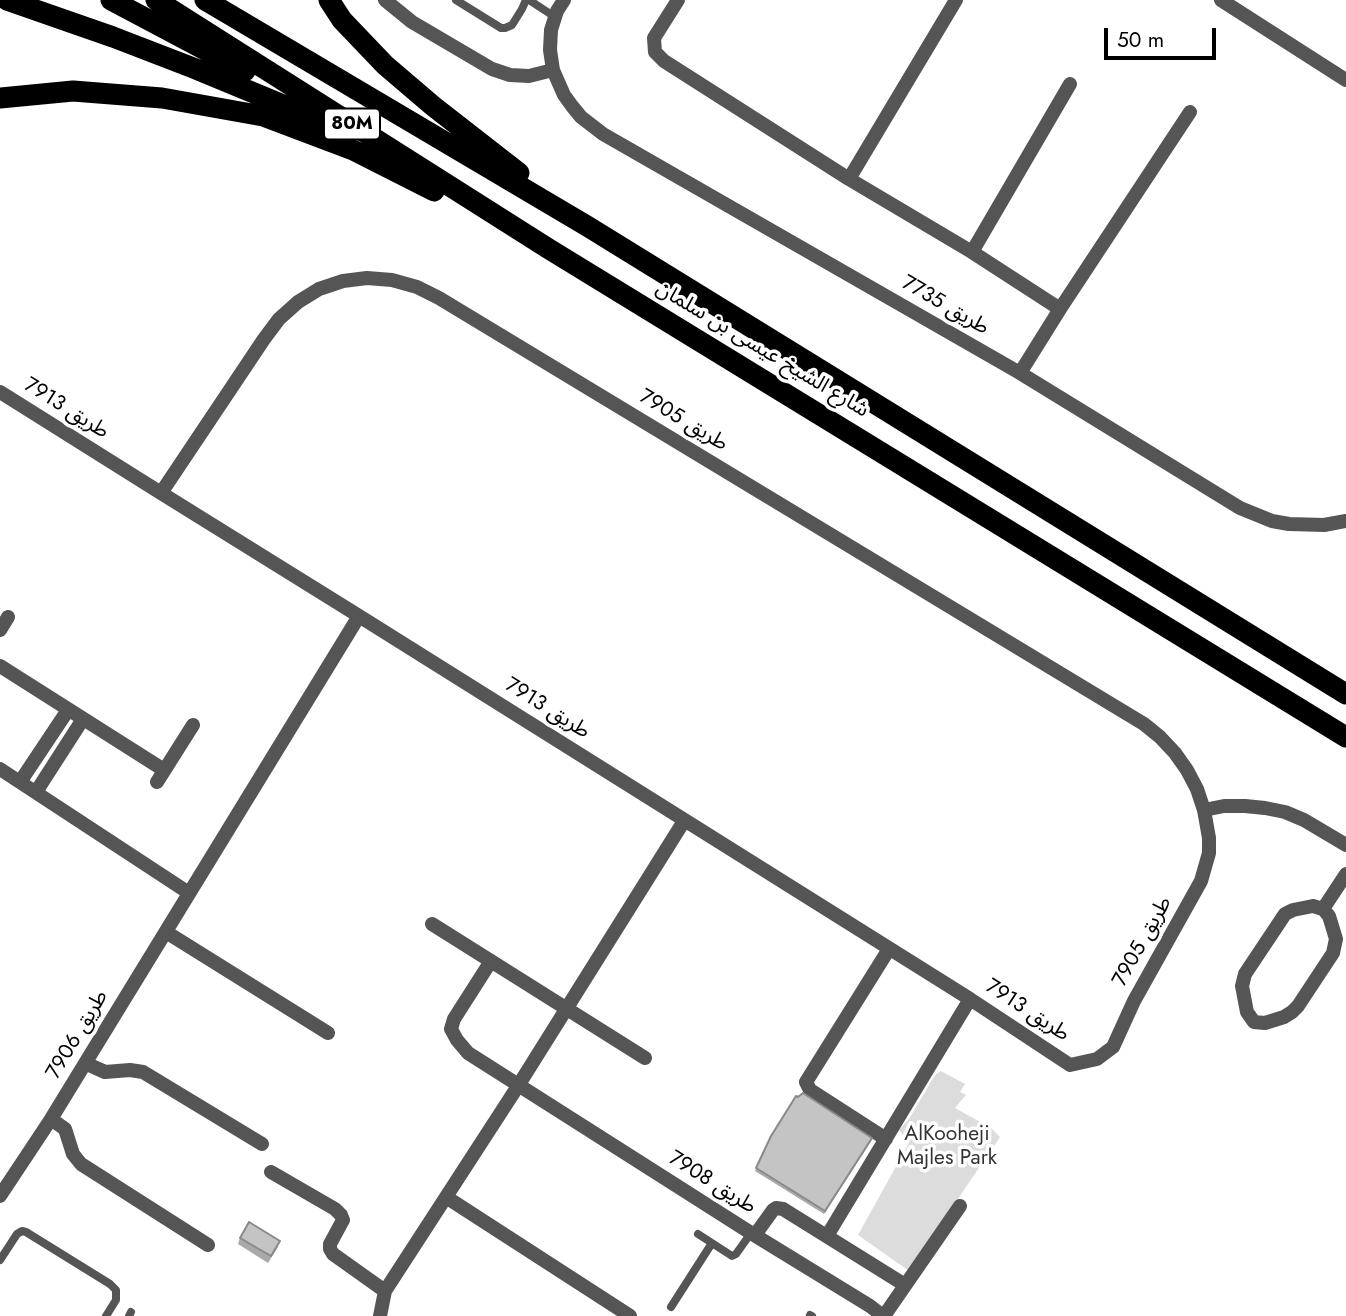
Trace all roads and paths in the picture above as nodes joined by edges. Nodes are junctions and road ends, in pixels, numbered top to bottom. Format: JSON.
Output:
{"nodes":[{"id":1,"x":7,"y":0,"type":"edge"},
{"id":2,"x":111,"y":0,"type":"edge"},
{"id":3,"x":156,"y":0,"type":"edge"},
{"id":4,"x":205,"y":0,"type":"edge"},
{"id":5,"x":226,"y":0,"type":"edge"},
{"id":6,"x":328,"y":0,"type":"edge"},
{"id":7,"x":385,"y":0,"type":"edge"},
{"id":8,"x":456,"y":0,"type":"edge"},
{"id":9,"x":527,"y":0,"type":"edge"},
{"id":10,"x":678,"y":0,"type":"edge"},
{"id":11,"x":956,"y":0,"type":"edge"},
{"id":12,"x":1221,"y":0,"type":"edge"},
{"id":13,"x":559,"y":9,"type":"edge"},
{"id":14,"x":284,"y":48,"type":"junction"},
{"id":15,"x":552,"y":70,"type":"junction"},
{"id":16,"x":1346,"y":80,"type":"edge"},
{"id":17,"x":1070,"y":84,"type":"dead end"},
{"id":18,"x":0,"y":98,"type":"edge"},
{"id":19,"x":1190,"y":112,"type":"dead end"},
{"id":20,"x":368,"y":134,"type":"junction"},
{"id":21,"x":411,"y":161,"type":"junction"},
{"id":22,"x":849,"y":178,"type":"junction"},
{"id":23,"x":587,"y":226,"type":"junction"},
{"id":24,"x":548,"y":248,"type":"junction"},
{"id":25,"x":972,"y":252,"type":"junction"},
{"id":26,"x":1059,"y":309,"type":"junction"},
{"id":27,"x":1020,"y":373,"type":"junction"},
{"id":28,"x":0,"y":392,"type":"edge"},
{"id":29,"x":161,"y":493,"type":"junction"},
{"id":30,"x":1346,"y":521,"type":"edge"},
{"id":31,"x":359,"y":616,"type":"junction"},
{"id":32,"x":8,"y":617,"type":"dead end"},
{"id":33,"x":0,"y":630,"type":"edge"},
{"id":34,"x":0,"y":666,"type":"edge"},
{"id":35,"x":1346,"y":694,"type":"edge"},
{"id":36,"x":68,"y":710,"type":"junction"},
{"id":37,"x":83,"y":719,"type":"junction"},
{"id":38,"x":193,"y":725,"type":"dead end"},
{"id":39,"x":1346,"y":737,"type":"edge"},
{"id":40,"x":2,"y":776,"type":"edge"},
{"id":41,"x":20,"y":782,"type":"junction"},
{"id":42,"x":36,"y":792,"type":"junction"},
{"id":43,"x":1204,"y":810,"type":"junction"},
{"id":44,"x":684,"y":821,"type":"junction"},
{"id":45,"x":1346,"y":845,"type":"edge"},
{"id":46,"x":1346,"y":874,"type":"edge"},
{"id":47,"x":189,"y":893,"type":"junction"},
{"id":48,"x":1324,"y":909,"type":"junction"},
{"id":49,"x":432,"y":924,"type":"dead end"},
{"id":50,"x":166,"y":932,"type":"junction"},
{"id":51,"x":889,"y":949,"type":"junction"},
{"id":52,"x":491,"y":961,"type":"junction"},
{"id":53,"x":970,"y":999,"type":"junction"},
{"id":54,"x":567,"y":1009,"type":"junction"},
{"id":55,"x":328,"y":1033,"type":"dead end"},
{"id":56,"x":645,"y":1058,"type":"dead end"},
{"id":57,"x":85,"y":1063,"type":"junction"},
{"id":58,"x":1070,"y":1065,"type":"joint"},
{"id":59,"x":518,"y":1086,"type":"junction"},
{"id":60,"x":51,"y":1119,"type":"junction"},
{"id":61,"x":886,"y":1139,"type":"junction"},
{"id":62,"x":262,"y":1143,"type":"dead end"},
{"id":63,"x":271,"y":1172,"type":"dead end"},
{"id":64,"x":0,"y":1196,"type":"edge"},
{"id":65,"x":446,"y":1197,"type":"junction"},
{"id":66,"x":960,"y":1206,"type":"dead end"},
{"id":67,"x":698,"y":1234,"type":"dead end"},
{"id":68,"x":753,"y":1234,"type":"junction"},
{"id":69,"x":827,"y":1236,"type":"junction"},
{"id":70,"x":712,"y":1243,"type":"junction"},
{"id":71,"x":208,"y":1245,"type":"dead end"},
{"id":72,"x":0,"y":1260,"type":"edge"},
{"id":73,"x":904,"y":1284,"type":"junction"},
{"id":74,"x":385,"y":1291,"type":"junction"},
{"id":75,"x":671,"y":1307,"type":"dead end"},
{"id":76,"x":106,"y":1316,"type":"edge"},
{"id":77,"x":380,"y":1316,"type":"edge"},
{"id":78,"x":630,"y":1316,"type":"edge"},
{"id":79,"x":884,"y":1316,"type":"edge"}],
"edges":[{"from":1,"to":21,"type":"highway"},
{"from":2,"to":20,"type":"highway"},
{"from":3,"to":20,"type":"highway","name":"شارع الشيخ عيسى بن سلمان","number":"80M"},
{"from":4,"to":14,"type":"highway","name":"شارع الشيخ عيسى بن سلمان","number":"80M"},
{"from":5,"to":14,"type":"highway"},
{"from":6,"to":23,"type":"highway"},
{"from":7,"to":15,"type":"street"},
{"from":8,"to":9,"type":"lane"},
{"from":9,"to":13,"type":"lane"},
{"from":10,"to":22,"type":"street"},
{"from":11,"to":22,"type":"street"},
{"from":12,"to":16,"type":"street"},
{"from":13,"to":15,"type":"street","name":"طريق 7735"},
{"from":14,"to":23,"type":"highway","name":"شارع الشيخ عيسى بن سلمان","number":"80M"},
{"from":15,"to":27,"type":"street","name":"طريق 7735"},
{"from":17,"to":25,"type":"street"},
{"from":18,"to":24,"type":"highway"},
{"from":19,"to":26,"type":"street"},
{"from":20,"to":21,"type":"highway","name":"شارع الشيخ عيسى بن سلمان","number":"80M"},
{"from":21,"to":24,"type":"highway","name":"شارع الشيخ عيسى بن سلمان","number":"80M"},
{"from":22,"to":25,"type":"street"},
{"from":23,"to":35,"type":"highway","name":"شارع الشيخ عيسى بن سلمان"},
{"from":24,"to":39,"type":"highway","name":"شارع الشيخ عيسى بن سلمان"},
{"from":25,"to":26,"type":"street"},
{"from":26,"to":27,"type":"street"},
{"from":27,"to":30,"type":"street","name":"طريق 7735"},
{"from":28,"to":29,"type":"street","name":"طريق 7913"},
{"from":29,"to":31,"type":"street","name":"طريق 7913"},
{"from":29,"to":43,"type":"street","name":"طريق 7905"},
{"from":31,"to":44,"type":"street","name":"طريق 7913"},
{"from":31,"to":47,"type":"street","name":"طريق 7906"},
{"from":32,"to":33,"type":"street"},
{"from":34,"to":36,"type":"street"},
{"from":36,"to":37,"type":"street"},
{"from":36,"to":41,"type":"street"},
{"from":37,"to":38,"type":"street"},
{"from":37,"to":42,"type":"street"},
{"from":40,"to":41,"type":"street"},
{"from":41,"to":42,"type":"street"},
{"from":42,"to":47,"type":"street"},
{"from":43,"to":45,"type":"street"},
{"from":43,"to":58,"type":"street","name":"طريق 7905"},
{"from":44,"to":51,"type":"street","name":"طريق 7913"},
{"from":44,"to":54,"type":"street"},
{"from":46,"to":48,"type":"street"},
{"from":47,"to":50,"type":"street","name":"طريق 7906"},
{"from":48,"to":48,"type":"street"},
{"from":49,"to":52,"type":"street"},
{"from":50,"to":55,"type":"street"},
{"from":50,"to":57,"type":"street","name":"طريق 7906"},
{"from":51,"to":53,"type":"street","name":"طريق 7913"},
{"from":51,"to":61,"type":"street"},
{"from":52,"to":54,"type":"street"},
{"from":52,"to":59,"type":"street","name":"طريق 7908"},
{"from":53,"to":58,"type":"street","name":"طريق 7913"},
{"from":53,"to":61,"type":"street"},
{"from":54,"to":56,"type":"street"},
{"from":54,"to":59,"type":"street"},
{"from":57,"to":60,"type":"street","name":"طريق 7906"},
{"from":57,"to":62,"type":"street"},
{"from":59,"to":65,"type":"street"},
{"from":59,"to":68,"type":"street","name":"طريق 7908"},
{"from":60,"to":64,"type":"street","name":"طريق 7906"},
{"from":60,"to":71,"type":"street"},
{"from":61,"to":69,"type":"street"},
{"from":63,"to":74,"type":"street"},
{"from":65,"to":74,"type":"street"},
{"from":65,"to":78,"type":"street"},
{"from":66,"to":73,"type":"street"},
{"from":67,"to":70,"type":"lane"},
{"from":68,"to":69,"type":"street"},
{"from":68,"to":70,"type":"lane"},
{"from":68,"to":79,"type":"street","name":"طريق 7908"},
{"from":69,"to":73,"type":"street"},
{"from":70,"to":75,"type":"lane"},
{"from":72,"to":76,"type":"lane"},
{"from":73,"to":79,"type":"street"},
{"from":74,"to":77,"type":"street"}]}
